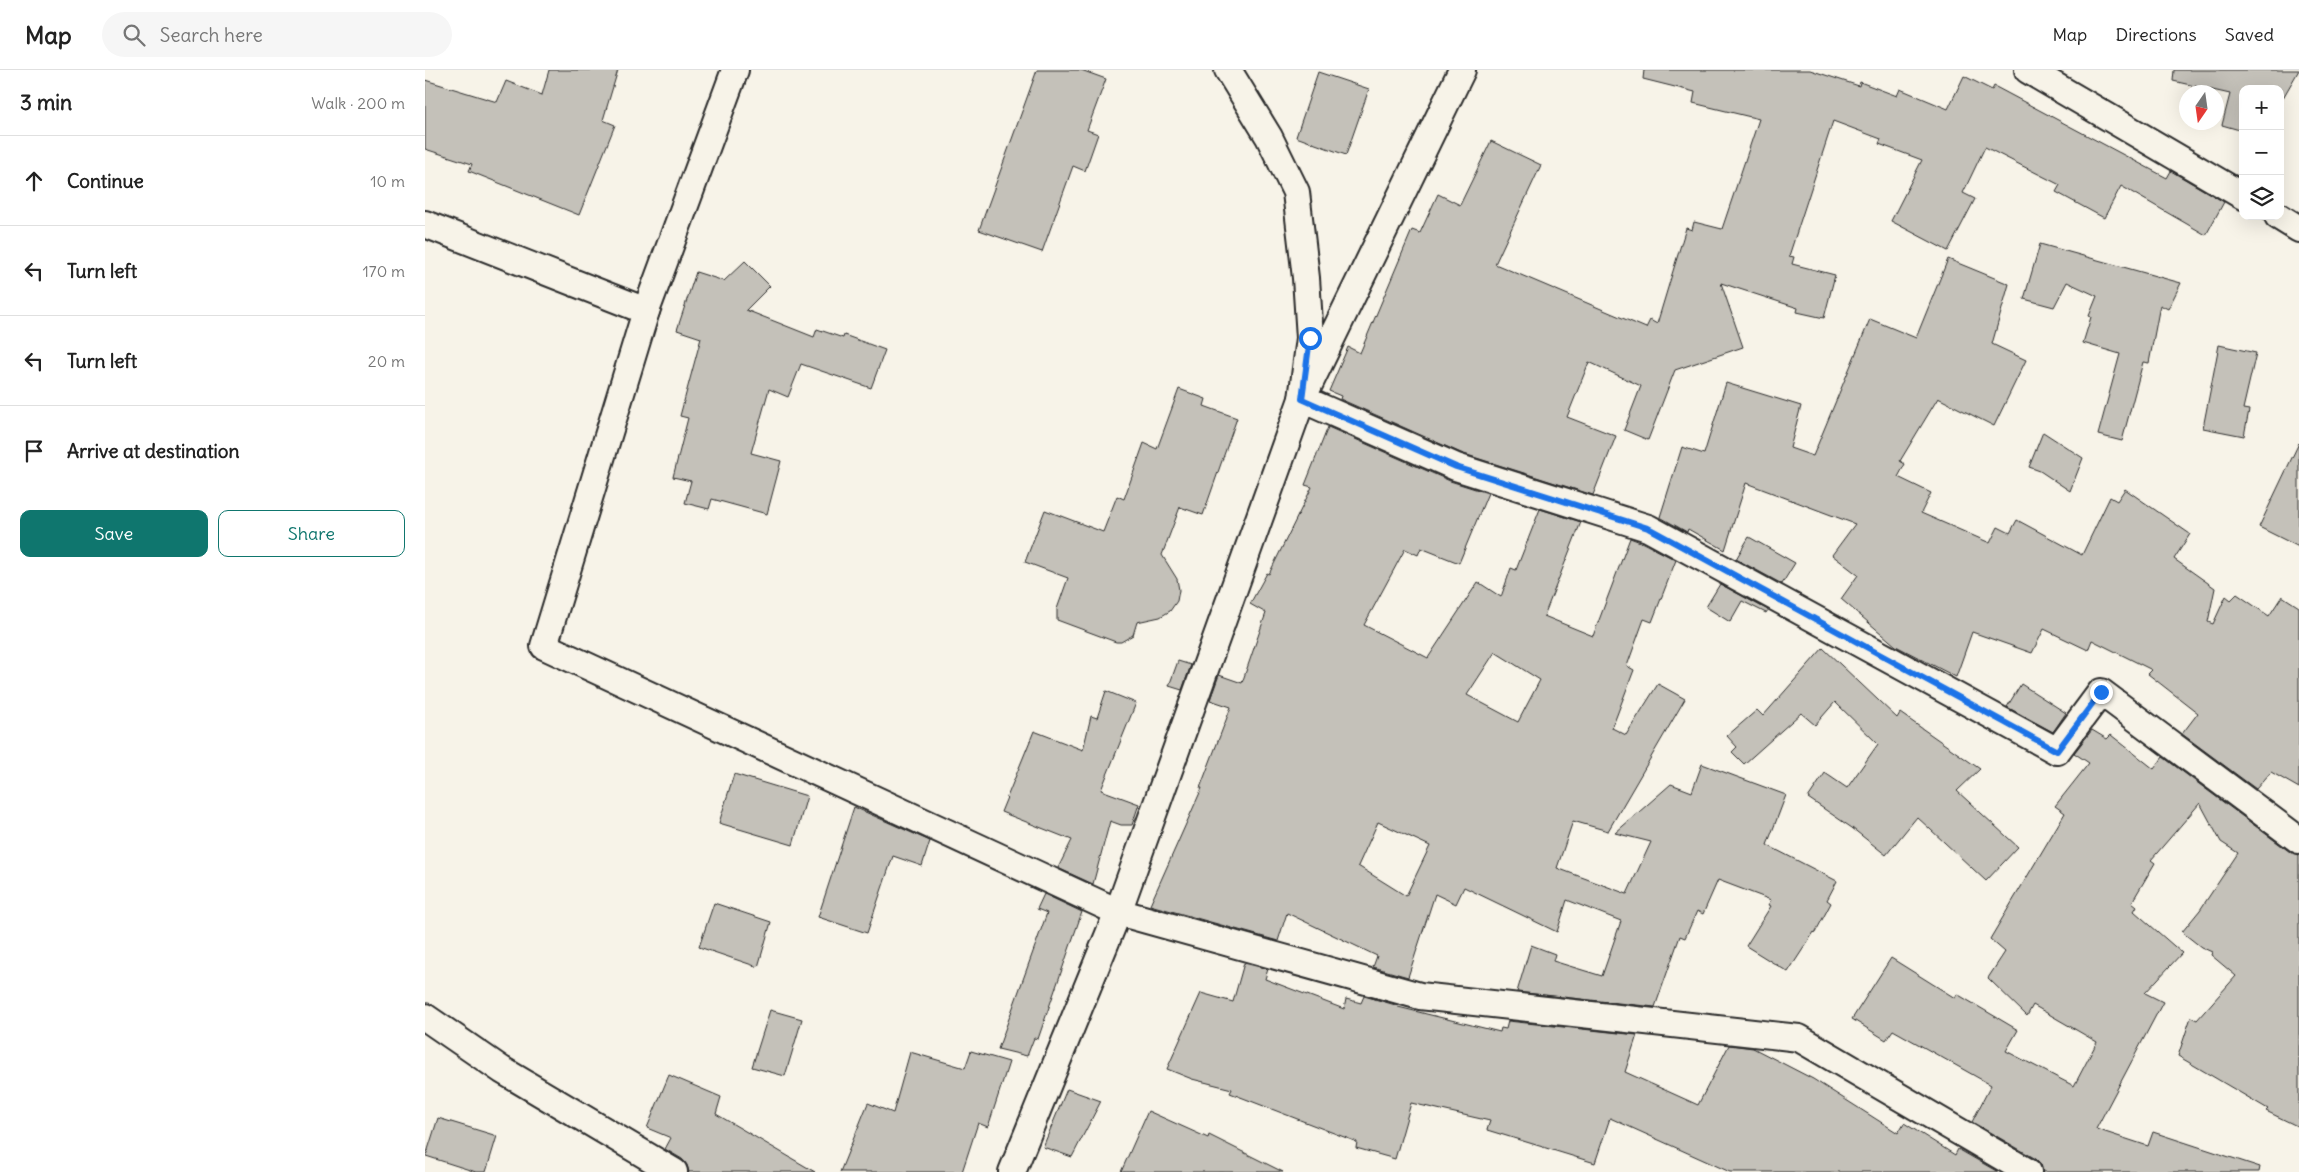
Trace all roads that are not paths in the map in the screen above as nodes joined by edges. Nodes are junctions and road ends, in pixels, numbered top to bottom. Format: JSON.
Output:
{"nodes":[{"id":1,"x":735,"y":70,"type":"edge"},
{"id":2,"x":1228,"y":70,"type":"edge"},
{"id":3,"x":1462,"y":70,"type":"edge"},
{"id":4,"x":2028,"y":70,"type":"edge"},
{"id":5,"x":2239,"y":194,"type":"edge"},
{"id":6,"x":2284,"y":220,"type":"edge"},
{"id":7,"x":425,"y":224,"type":"edge"},
{"id":8,"x":2299,"y":229,"type":"edge"},
{"id":9,"x":647,"y":311,"type":"junction"},
{"id":10,"x":1302,"y":399,"type":"junction"},
{"id":11,"x":2299,"y":840,"type":"edge"},
{"id":12,"x":1118,"y":912,"type":"junction"},
{"id":13,"x":425,"y":1017,"type":"edge"},
{"id":14,"x":674,"y":1172,"type":"edge"},
{"id":15,"x":1012,"y":1172,"type":"edge"},
{"id":16,"x":2028,"y":1172,"type":"edge"}],
"edges":[{"from":1,"to":9,"type":"street"},
{"from":2,"to":10,"type":"street"},
{"from":3,"to":10,"type":"street"},
{"from":4,"to":5,"type":"street"},
{"from":6,"to":8,"type":"street"},
{"from":7,"to":9,"type":"street"},
{"from":9,"to":12,"type":"street"},
{"from":10,"to":11,"type":"street"},
{"from":10,"to":12,"type":"street"},
{"from":12,"to":15,"type":"street"},
{"from":12,"to":16,"type":"street"},
{"from":13,"to":14,"type":"street"}]}
